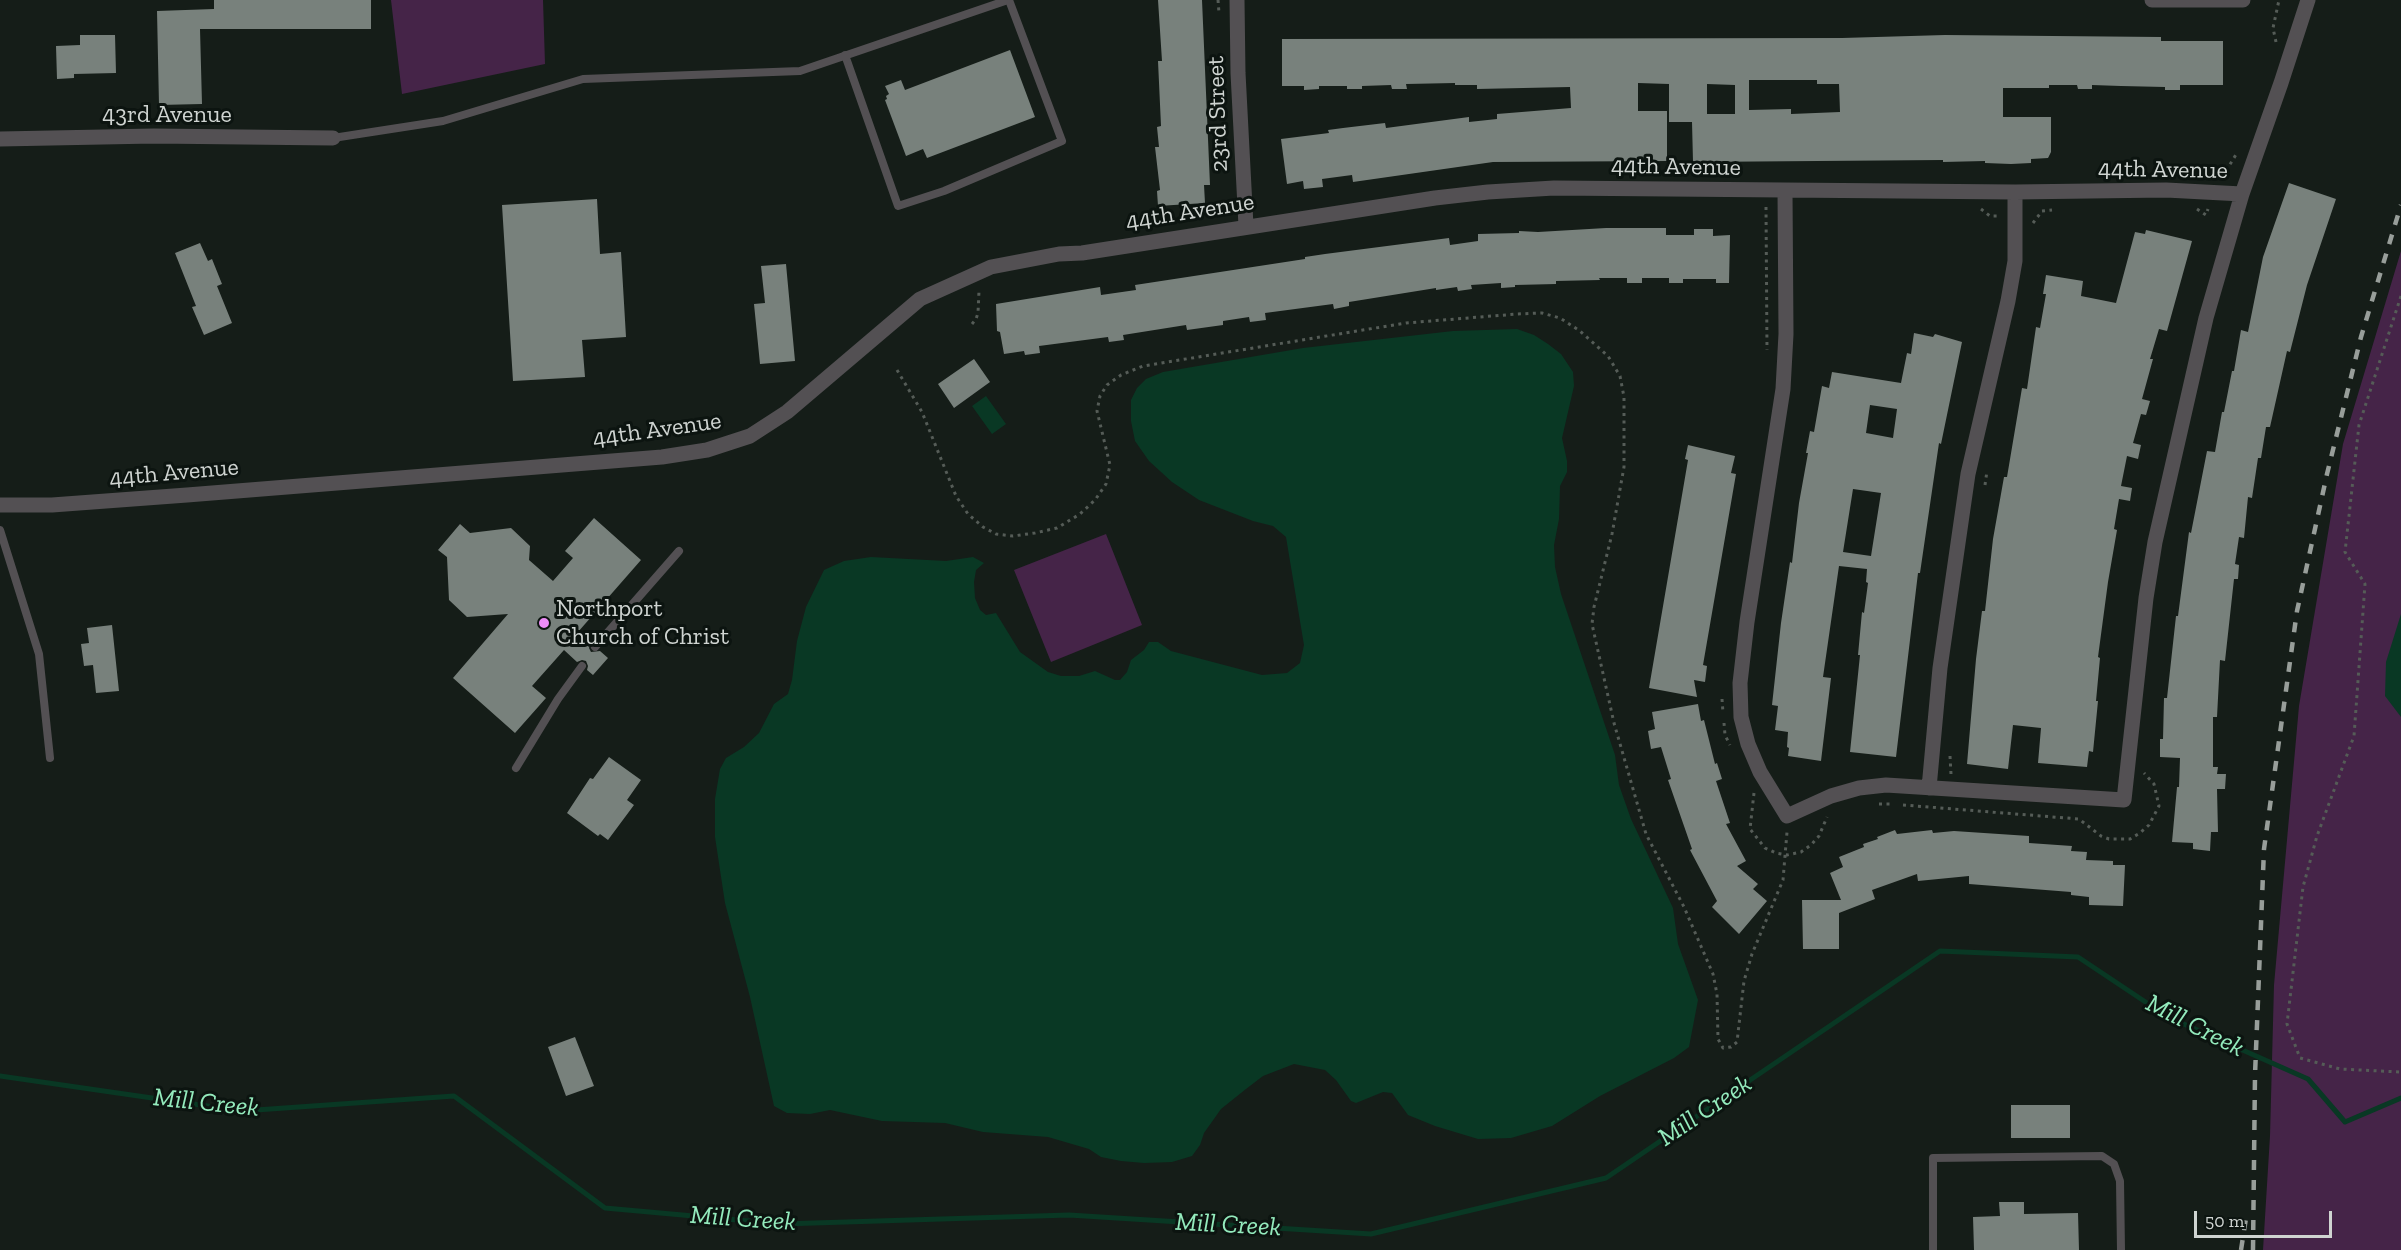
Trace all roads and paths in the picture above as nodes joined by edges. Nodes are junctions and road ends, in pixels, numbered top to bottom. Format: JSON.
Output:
{"nodes":[{"id":1,"x":1008,"y":0,"type":"edge"},
{"id":2,"x":1237,"y":0,"type":"edge"},
{"id":3,"x":2152,"y":0,"type":"edge"},
{"id":4,"x":2243,"y":0,"type":"edge"},
{"id":5,"x":2279,"y":0,"type":"edge"},
{"id":6,"x":2308,"y":0,"type":"edge"},
{"id":7,"x":2276,"y":46,"type":"dead end"},
{"id":8,"x":845,"y":55,"type":"junction"},
{"id":9,"x":0,"y":138,"type":"edge"},
{"id":10,"x":333,"y":138,"type":"joint"},
{"id":11,"x":2240,"y":147,"type":"dead end"},
{"id":12,"x":2015,"y":192,"type":"junction"},
{"id":13,"x":2211,"y":192,"type":"junction"},
{"id":14,"x":2242,"y":194,"type":"junction"},
{"id":15,"x":1785,"y":198,"type":"junction"},
{"id":16,"x":1766,"y":206,"type":"dead end"},
{"id":17,"x":1976,"y":207,"type":"dead end"},
{"id":18,"x":2187,"y":207,"type":"dead end"},
{"id":19,"x":2062,"y":209,"type":"dead end"},
{"id":20,"x":2015,"y":216,"type":"junction"},
{"id":21,"x":2037,"y":217,"type":"junction"},
{"id":22,"x":1246,"y":226,"type":"junction"},
{"id":23,"x":2031,"y":231,"type":"dead end"},
{"id":24,"x":982,"y":286,"type":"dead end"},
{"id":25,"x":2401,"y":296,"type":"edge"},
{"id":26,"x":972,"y":324,"type":"dead end"},
{"id":27,"x":897,"y":370,"type":"dead end"},
{"id":28,"x":1989,"y":462,"type":"dead end"},
{"id":29,"x":1985,"y":486,"type":"dead end"},
{"id":30,"x":0,"y":505,"type":"edge"},
{"id":31,"x":0,"y":530,"type":"edge"},
{"id":32,"x":679,"y":550,"type":"dead end"},
{"id":33,"x":596,"y":647,"type":"dead end"},
{"id":34,"x":582,"y":666,"type":"dead end"},
{"id":35,"x":1950,"y":750,"type":"dead end"},
{"id":36,"x":50,"y":758,"type":"dead end"},
{"id":37,"x":516,"y":768,"type":"dead end"},
{"id":38,"x":1929,"y":788,"type":"junction"},
{"id":39,"x":1952,"y":790,"type":"junction"},
{"id":40,"x":1951,"y":808,"type":"dead end"},
{"id":41,"x":1788,"y":816,"type":"junction"},
{"id":42,"x":2401,"y":1072,"type":"edge"},
{"id":43,"x":1933,"y":1250,"type":"edge"},
{"id":44,"x":2121,"y":1250,"type":"edge"}],
"edges":[{"from":1,"to":8,"type":"lane"},
{"from":1,"to":8,"type":"lane"},
{"from":2,"to":22,"type":"street","name":"23rd Street"},
{"from":3,"to":4,"type":"street"},
{"from":5,"to":7,"type":"path"},
{"from":6,"to":14,"type":"street","name":"44th Avenue"},
{"from":8,"to":10,"type":"lane"},
{"from":9,"to":10,"type":"street","name":"43rd Avenue"},
{"from":11,"to":13,"type":"path"},
{"from":12,"to":13,"type":"street","name":"44th Avenue"},
{"from":12,"to":15,"type":"street","name":"44th Avenue"},
{"from":12,"to":20,"type":"street"},
{"from":13,"to":14,"type":"street","name":"44th Avenue"},
{"from":13,"to":18,"type":"path"},
{"from":14,"to":39,"type":"street"},
{"from":15,"to":16,"type":"path"},
{"from":15,"to":22,"type":"street","name":"44th Avenue"},
{"from":15,"to":41,"type":"street"},
{"from":17,"to":20,"type":"path"},
{"from":19,"to":21,"type":"path"},
{"from":20,"to":21,"type":"path"},
{"from":20,"to":38,"type":"street"},
{"from":21,"to":23,"type":"path"},
{"from":22,"to":30,"type":"street","name":"44th Avenue"},
{"from":24,"to":26,"type":"path"},
{"from":25,"to":42,"type":"path"},
{"from":27,"to":41,"type":"path"},
{"from":28,"to":29,"type":"path"},
{"from":31,"to":36,"type":"lane"},
{"from":32,"to":33,"type":"lane"},
{"from":34,"to":37,"type":"lane"},
{"from":35,"to":39,"type":"path"},
{"from":38,"to":39,"type":"street"},
{"from":38,"to":41,"type":"street"},
{"from":39,"to":40,"type":"path"},
{"from":43,"to":44,"type":"lane"}]}
